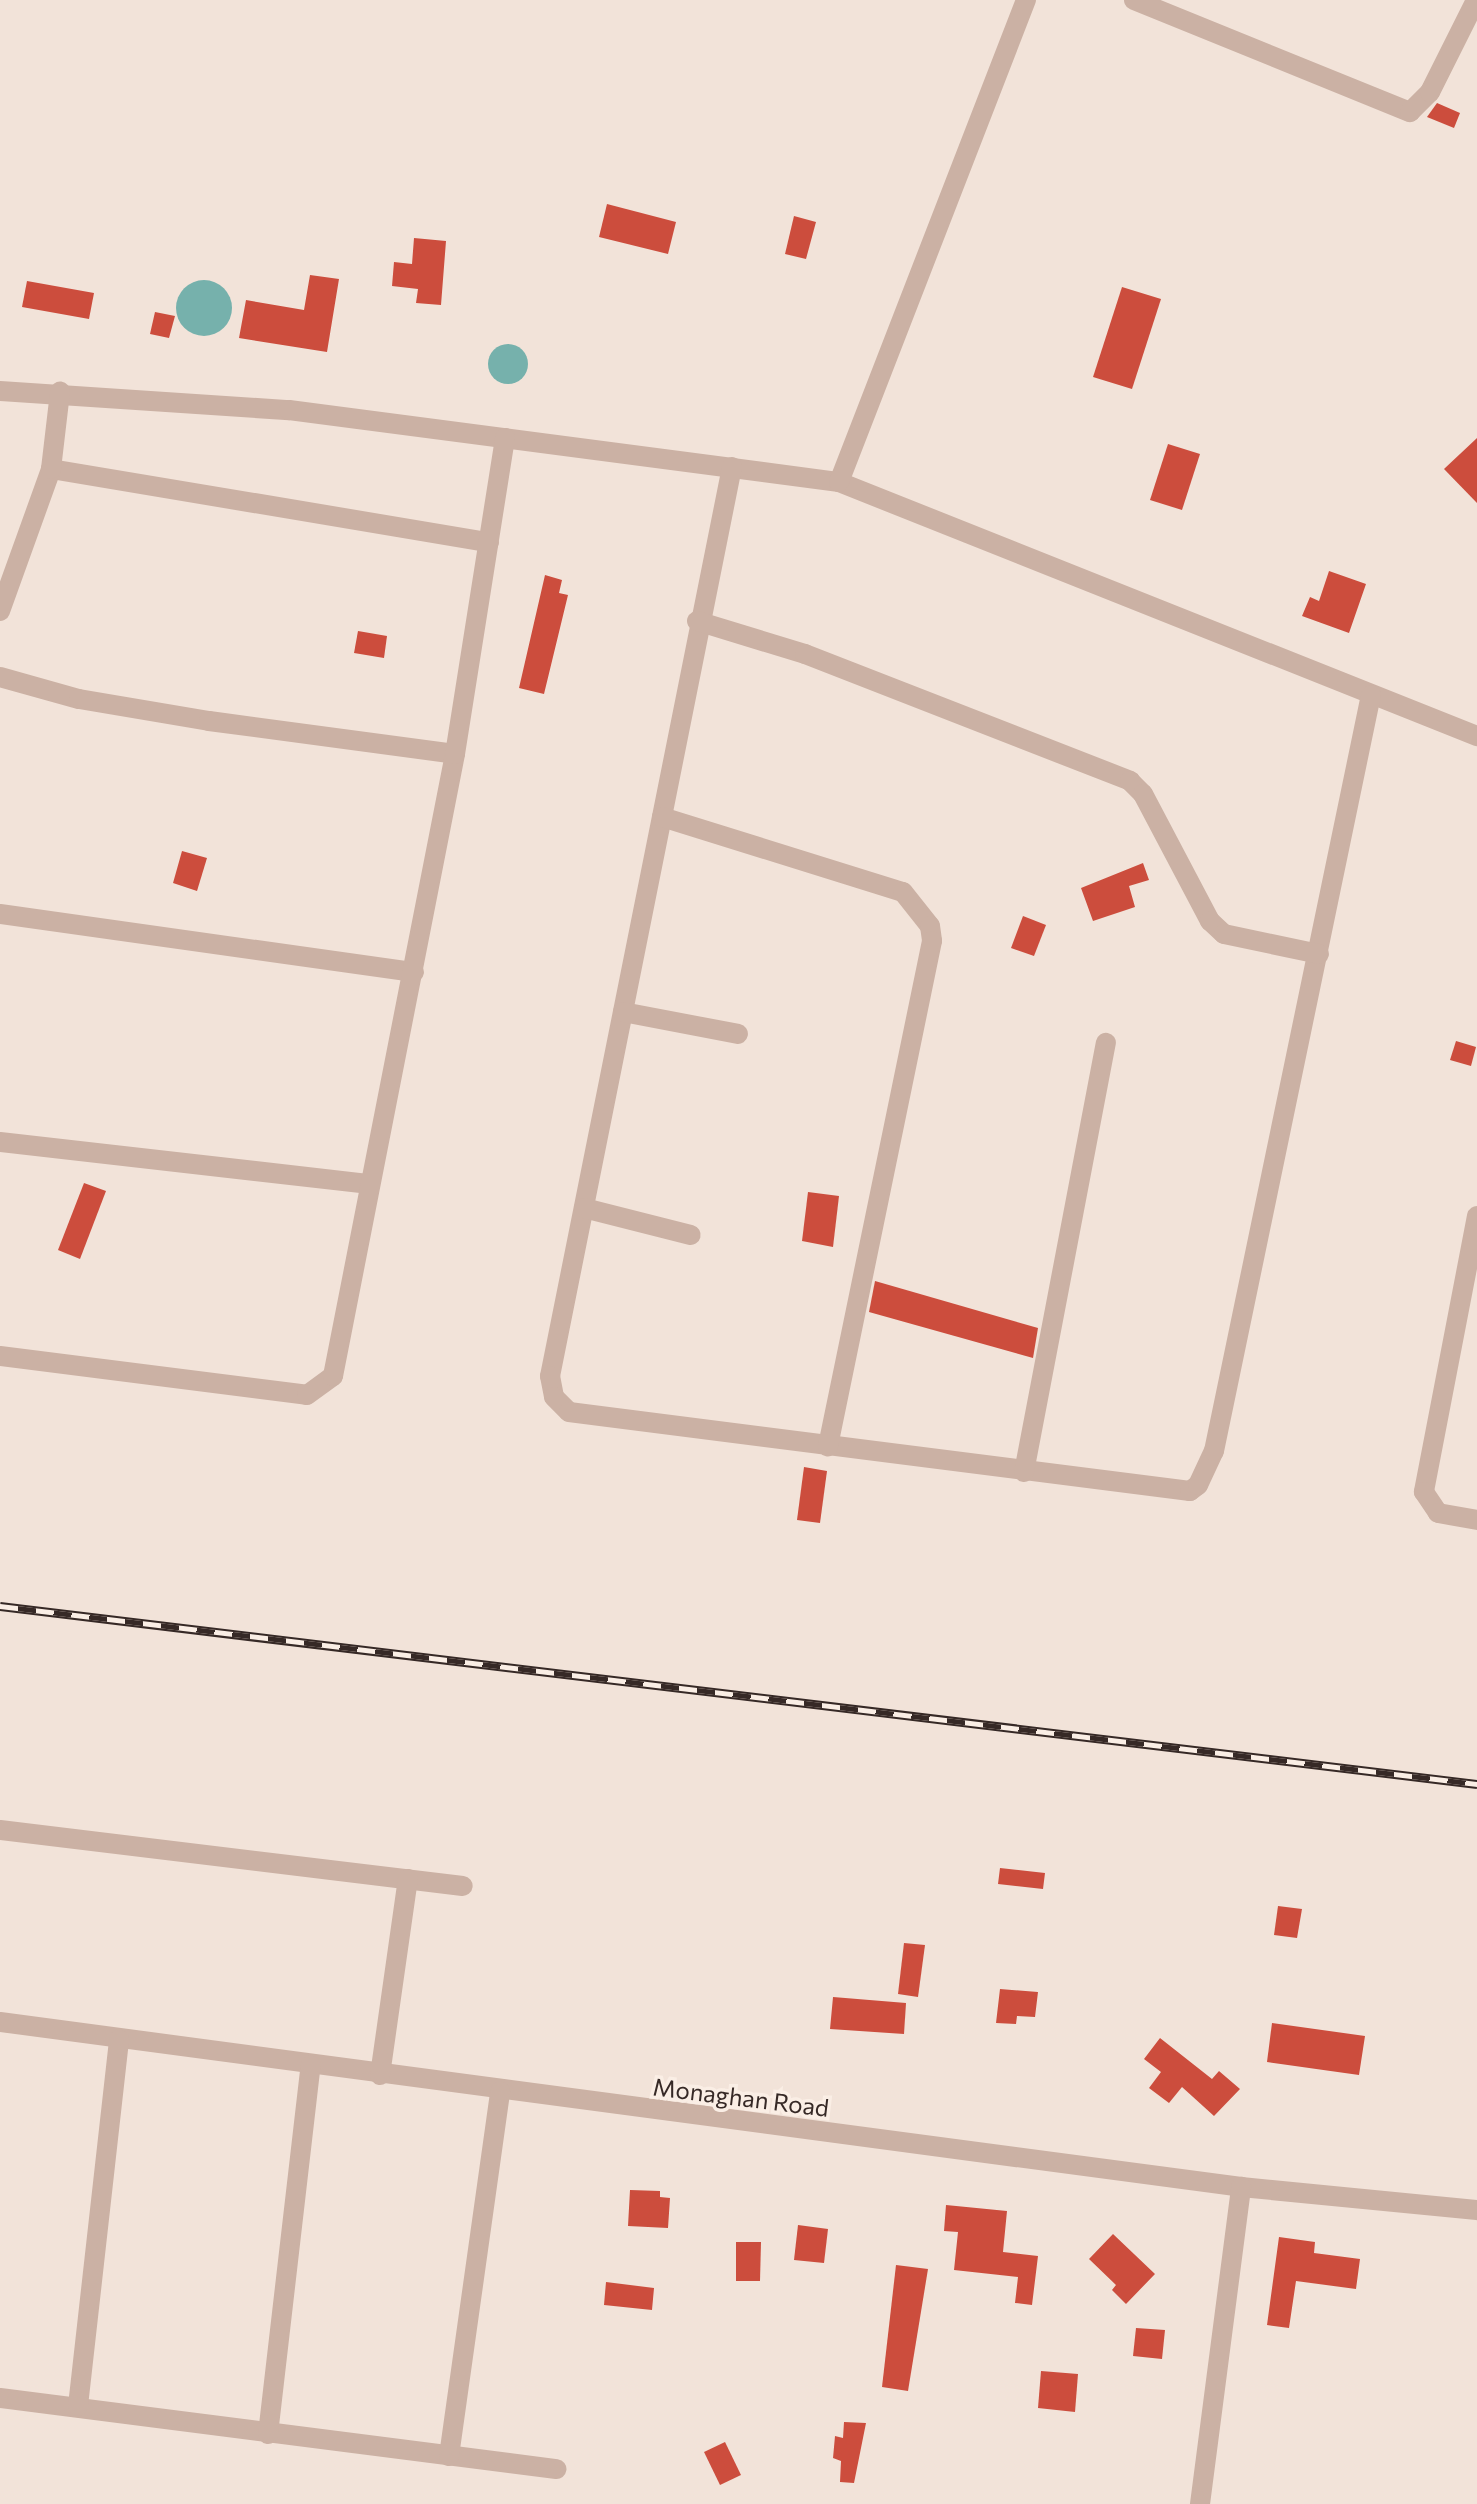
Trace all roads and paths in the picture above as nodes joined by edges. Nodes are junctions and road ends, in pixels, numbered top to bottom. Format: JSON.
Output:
{"nodes":[{"id":1,"x":1026,"y":0,"type":"edge"},
{"id":2,"x":1134,"y":0,"type":"edge"},
{"id":3,"x":1476,"y":0,"type":"edge"},
{"id":4,"x":0,"y":391,"type":"edge"},
{"id":5,"x":60,"y":392,"type":"junction"},
{"id":6,"x":505,"y":438,"type":"junction"},
{"id":7,"x":732,"y":467,"type":"junction"},
{"id":8,"x":51,"y":469,"type":"junction"},
{"id":9,"x":839,"y":482,"type":"junction"},
{"id":10,"x":489,"y":542,"type":"junction"},
{"id":11,"x":0,"y":611,"type":"edge"},
{"id":12,"x":697,"y":621,"type":"junction"},
{"id":13,"x":0,"y":677,"type":"edge"},
{"id":14,"x":1371,"y":695,"type":"junction"},
{"id":15,"x":1477,"y":736,"type":"edge"},
{"id":16,"x":455,"y":754,"type":"junction"},
{"id":17,"x":662,"y":817,"type":"junction"},
{"id":18,"x":0,"y":914,"type":"edge"},
{"id":19,"x":1319,"y":954,"type":"junction"},
{"id":20,"x":414,"y":972,"type":"junction"},
{"id":21,"x":623,"y":1012,"type":"junction"},
{"id":22,"x":738,"y":1034,"type":"dead end"},
{"id":23,"x":1106,"y":1043,"type":"dead end"},
{"id":24,"x":0,"y":1142,"type":"edge"},
{"id":25,"x":368,"y":1184,"type":"junction"},
{"id":26,"x":584,"y":1208,"type":"junction"},
{"id":27,"x":1477,"y":1216,"type":"edge"},
{"id":28,"x":691,"y":1235,"type":"dead end"},
{"id":29,"x":0,"y":1356,"type":"edge"},
{"id":30,"x":828,"y":1446,"type":"junction"},
{"id":31,"x":1024,"y":1472,"type":"junction"},
{"id":32,"x":1477,"y":1520,"type":"edge"},
{"id":33,"x":0,"y":1830,"type":"edge"},
{"id":34,"x":408,"y":1879,"type":"junction"},
{"id":35,"x":463,"y":1886,"type":"dead end"},
{"id":36,"x":0,"y":2022,"type":"edge"},
{"id":37,"x":119,"y":2039,"type":"junction"},
{"id":38,"x":311,"y":2065,"type":"junction"},
{"id":39,"x":380,"y":2075,"type":"junction"},
{"id":40,"x":500,"y":2092,"type":"junction"},
{"id":41,"x":1241,"y":2187,"type":"junction"},
{"id":42,"x":1477,"y":2210,"type":"edge"},
{"id":43,"x":0,"y":2398,"type":"edge"},
{"id":44,"x":78,"y":2406,"type":"junction"},
{"id":45,"x":268,"y":2434,"type":"junction"},
{"id":46,"x":449,"y":2456,"type":"junction"},
{"id":47,"x":556,"y":2469,"type":"dead end"},
{"id":48,"x":1200,"y":2504,"type":"edge"}],
"edges":[{"from":1,"to":9,"type":"street"},
{"from":2,"to":3,"type":"street"},
{"from":4,"to":5,"type":"street"},
{"from":5,"to":6,"type":"street"},
{"from":5,"to":8,"type":"street"},
{"from":6,"to":7,"type":"street"},
{"from":6,"to":10,"type":"street"},
{"from":7,"to":9,"type":"street"},
{"from":7,"to":12,"type":"street"},
{"from":8,"to":10,"type":"street"},
{"from":8,"to":11,"type":"street"},
{"from":9,"to":14,"type":"street"},
{"from":10,"to":16,"type":"street"},
{"from":12,"to":17,"type":"street"},
{"from":12,"to":19,"type":"street"},
{"from":13,"to":16,"type":"street"},
{"from":14,"to":15,"type":"street"},
{"from":14,"to":19,"type":"street"},
{"from":16,"to":20,"type":"street"},
{"from":17,"to":21,"type":"street"},
{"from":17,"to":30,"type":"street"},
{"from":18,"to":20,"type":"street"},
{"from":19,"to":31,"type":"street"},
{"from":20,"to":25,"type":"street"},
{"from":21,"to":22,"type":"street"},
{"from":21,"to":26,"type":"street"},
{"from":23,"to":31,"type":"street"},
{"from":24,"to":25,"type":"street"},
{"from":25,"to":29,"type":"street"},
{"from":26,"to":28,"type":"street"},
{"from":26,"to":30,"type":"street"},
{"from":27,"to":32,"type":"street"},
{"from":30,"to":31,"type":"street"},
{"from":33,"to":34,"type":"street"},
{"from":34,"to":35,"type":"street"},
{"from":34,"to":39,"type":"street"},
{"from":36,"to":37,"type":"street","name":"Monaghan Road"},
{"from":37,"to":38,"type":"street","name":"Monaghan Road"},
{"from":37,"to":44,"type":"street"},
{"from":38,"to":39,"type":"street","name":"Monaghan Road"},
{"from":38,"to":45,"type":"street"},
{"from":39,"to":40,"type":"street","name":"Monaghan Road"},
{"from":40,"to":41,"type":"street","name":"Monaghan Road"},
{"from":40,"to":46,"type":"street"},
{"from":41,"to":42,"type":"street","name":"Monaghan Road"},
{"from":41,"to":48,"type":"street"},
{"from":43,"to":44,"type":"street"},
{"from":44,"to":45,"type":"street"},
{"from":45,"to":46,"type":"street"},
{"from":46,"to":47,"type":"street"}]}
